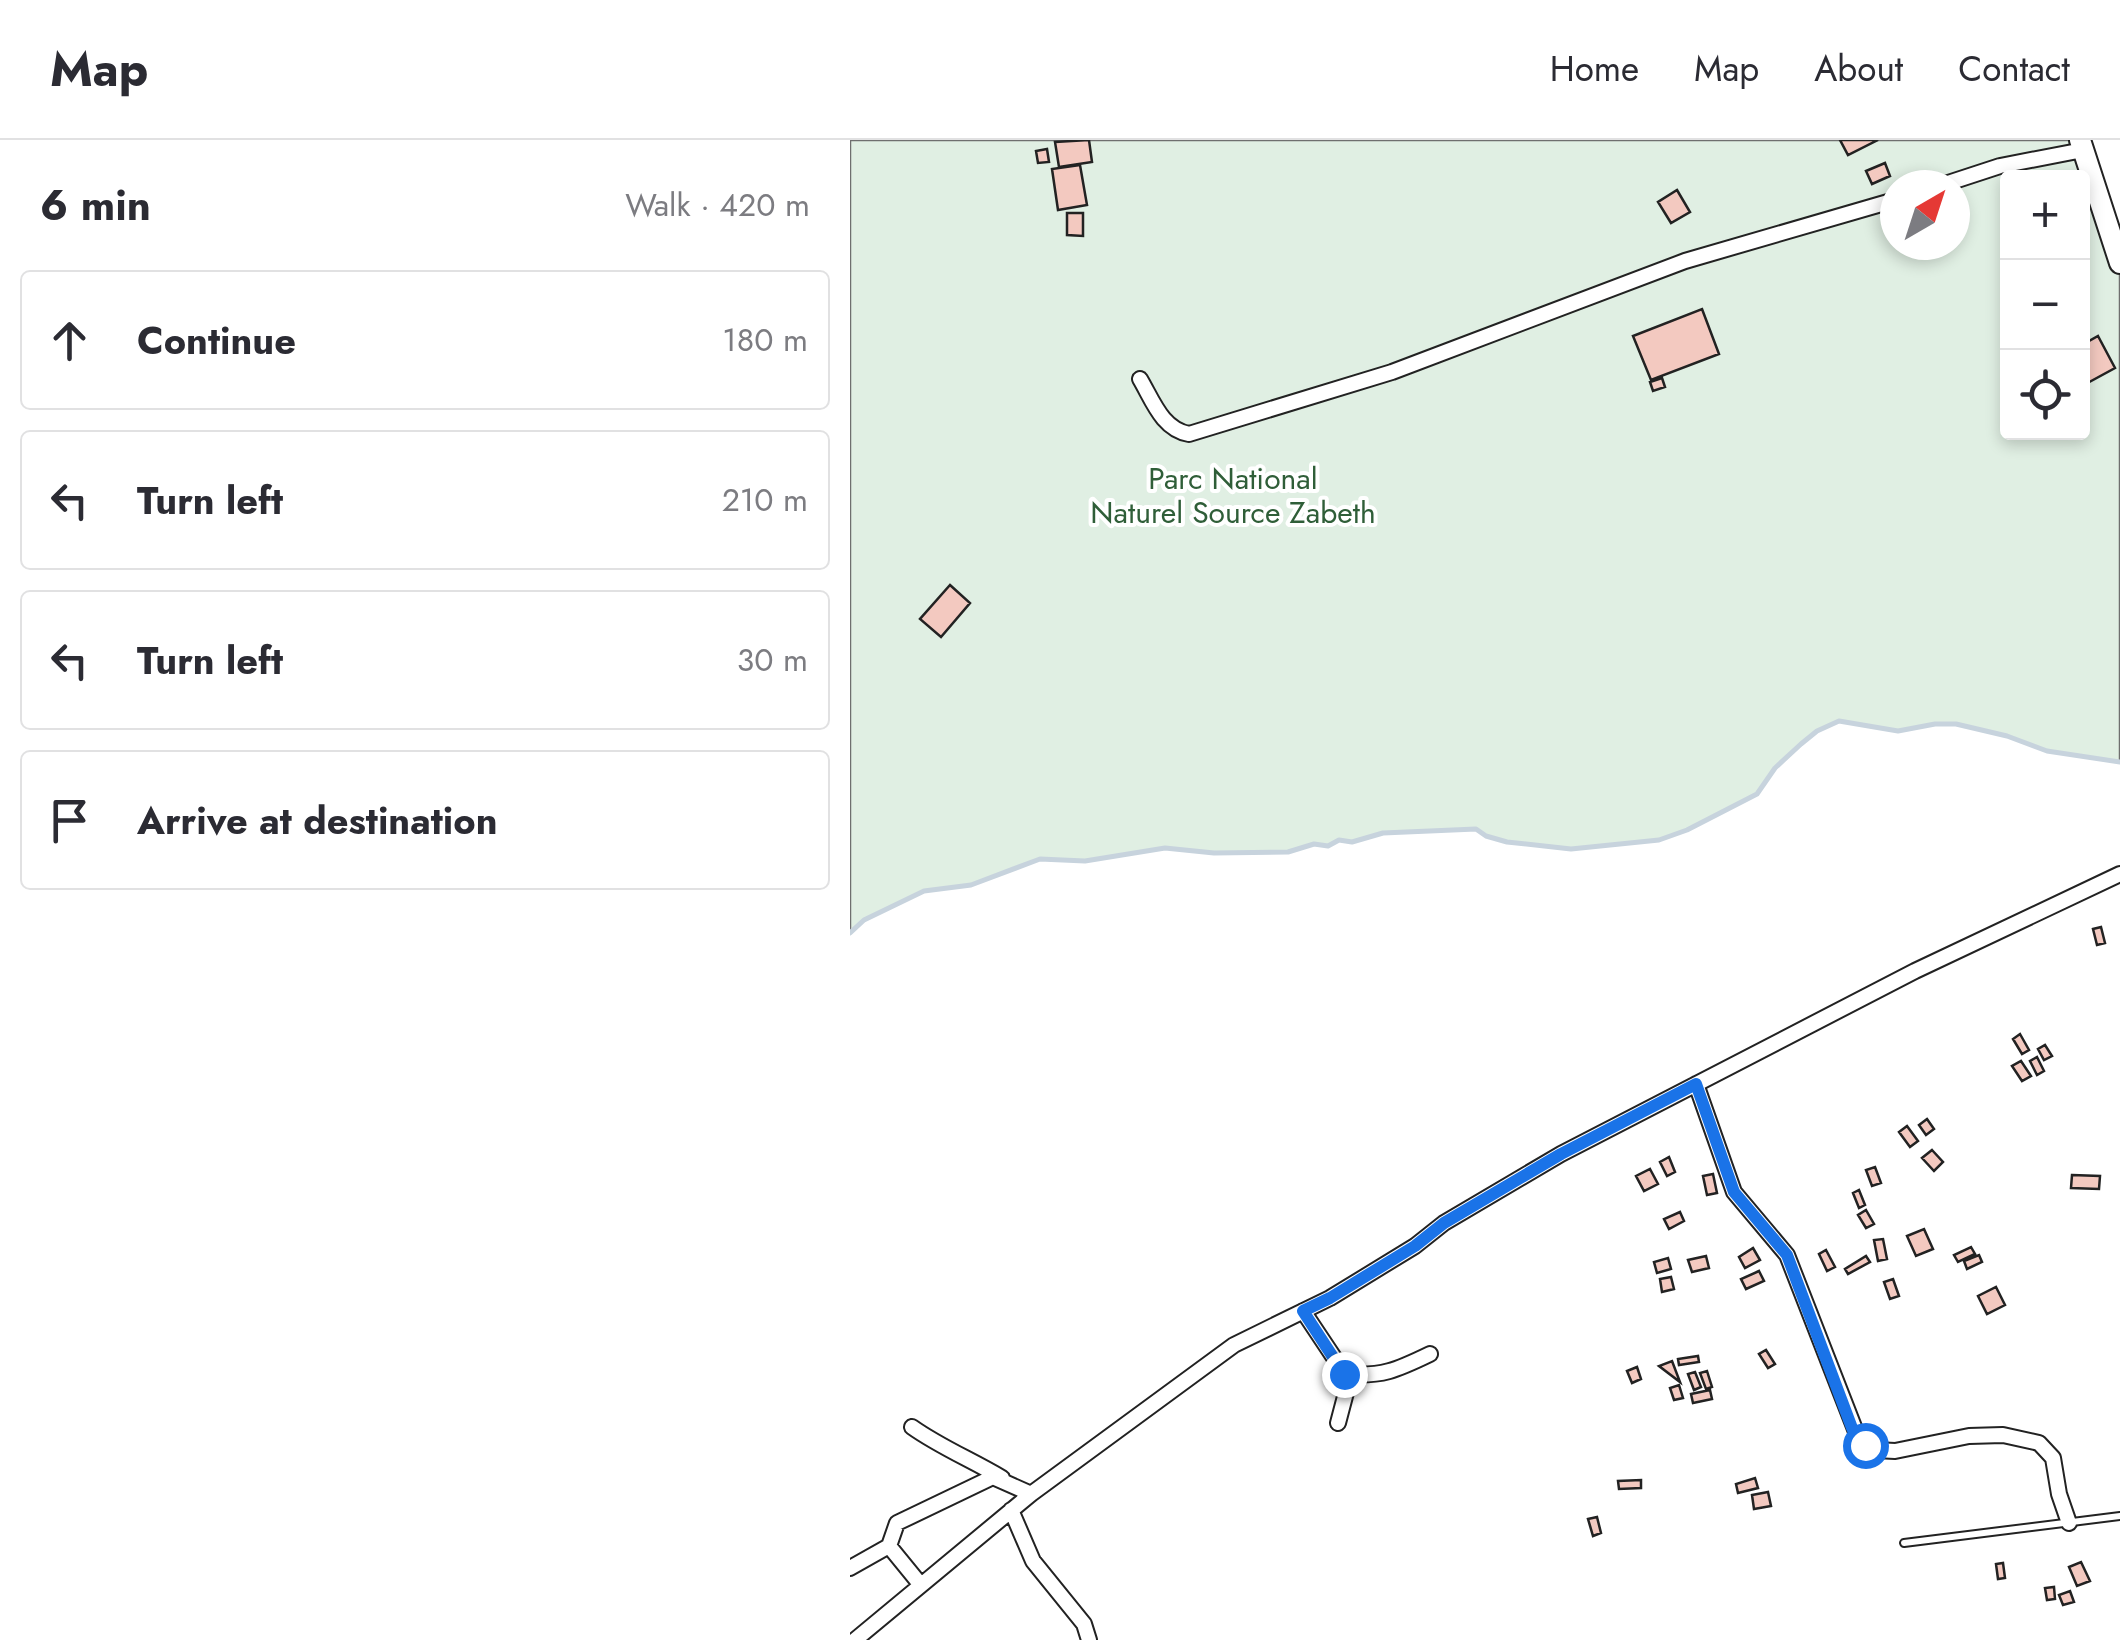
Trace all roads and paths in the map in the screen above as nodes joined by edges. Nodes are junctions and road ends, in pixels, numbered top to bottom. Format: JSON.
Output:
{"nodes":[{"id":1,"x":2082,"y":145,"type":"edge"},
{"id":2,"x":1970,"y":176,"type":"edge"},
{"id":3,"x":1880,"y":204,"type":"edge"},
{"id":4,"x":2120,"y":263,"type":"edge"},
{"id":5,"x":1140,"y":378,"type":"dead end"},
{"id":6,"x":2120,"y":874,"type":"edge"},
{"id":7,"x":1696,"y":1084,"type":"junction"},
{"id":8,"x":1303,"y":1311,"type":"junction"},
{"id":9,"x":1430,"y":1354,"type":"dead end"},
{"id":10,"x":1344,"y":1374,"type":"junction"},
{"id":11,"x":1338,"y":1422,"type":"dead end"},
{"id":12,"x":912,"y":1427,"type":"dead end"},
{"id":13,"x":1003,"y":1479,"type":"junction"},
{"id":14,"x":1031,"y":1494,"type":"junction"},
{"id":15,"x":1011,"y":1510,"type":"junction"},
{"id":16,"x":2120,"y":1516,"type":"edge"},
{"id":17,"x":2069,"y":1522,"type":"junction"},
{"id":18,"x":1904,"y":1543,"type":"dead end"},
{"id":19,"x":889,"y":1546,"type":"junction"},
{"id":20,"x":850,"y":1568,"type":"edge"},
{"id":21,"x":920,"y":1584,"type":"junction"},
{"id":22,"x":871,"y":1633,"type":"edge"},
{"id":23,"x":855,"y":1640,"type":"edge"},
{"id":24,"x":1088,"y":1640,"type":"edge"}],
"edges":[{"from":1,"to":2,"type":"street"},
{"from":1,"to":4,"type":"main road"},
{"from":3,"to":5,"type":"street"},
{"from":6,"to":7,"type":"street"},
{"from":7,"to":8,"type":"street"},
{"from":7,"to":17,"type":"street"},
{"from":8,"to":10,"type":"street"},
{"from":8,"to":14,"type":"street"},
{"from":9,"to":10,"type":"street"},
{"from":10,"to":11,"type":"street"},
{"from":12,"to":13,"type":"street"},
{"from":13,"to":14,"type":"street"},
{"from":13,"to":19,"type":"street"},
{"from":14,"to":15,"type":"street"},
{"from":15,"to":21,"type":"street"},
{"from":15,"to":24,"type":"street"},
{"from":16,"to":17,"type":"lane"},
{"from":17,"to":18,"type":"lane"},
{"from":19,"to":20,"type":"street"},
{"from":19,"to":21,"type":"street"},
{"from":21,"to":22,"type":"street"},
{"from":22,"to":23,"type":"street"}]}
